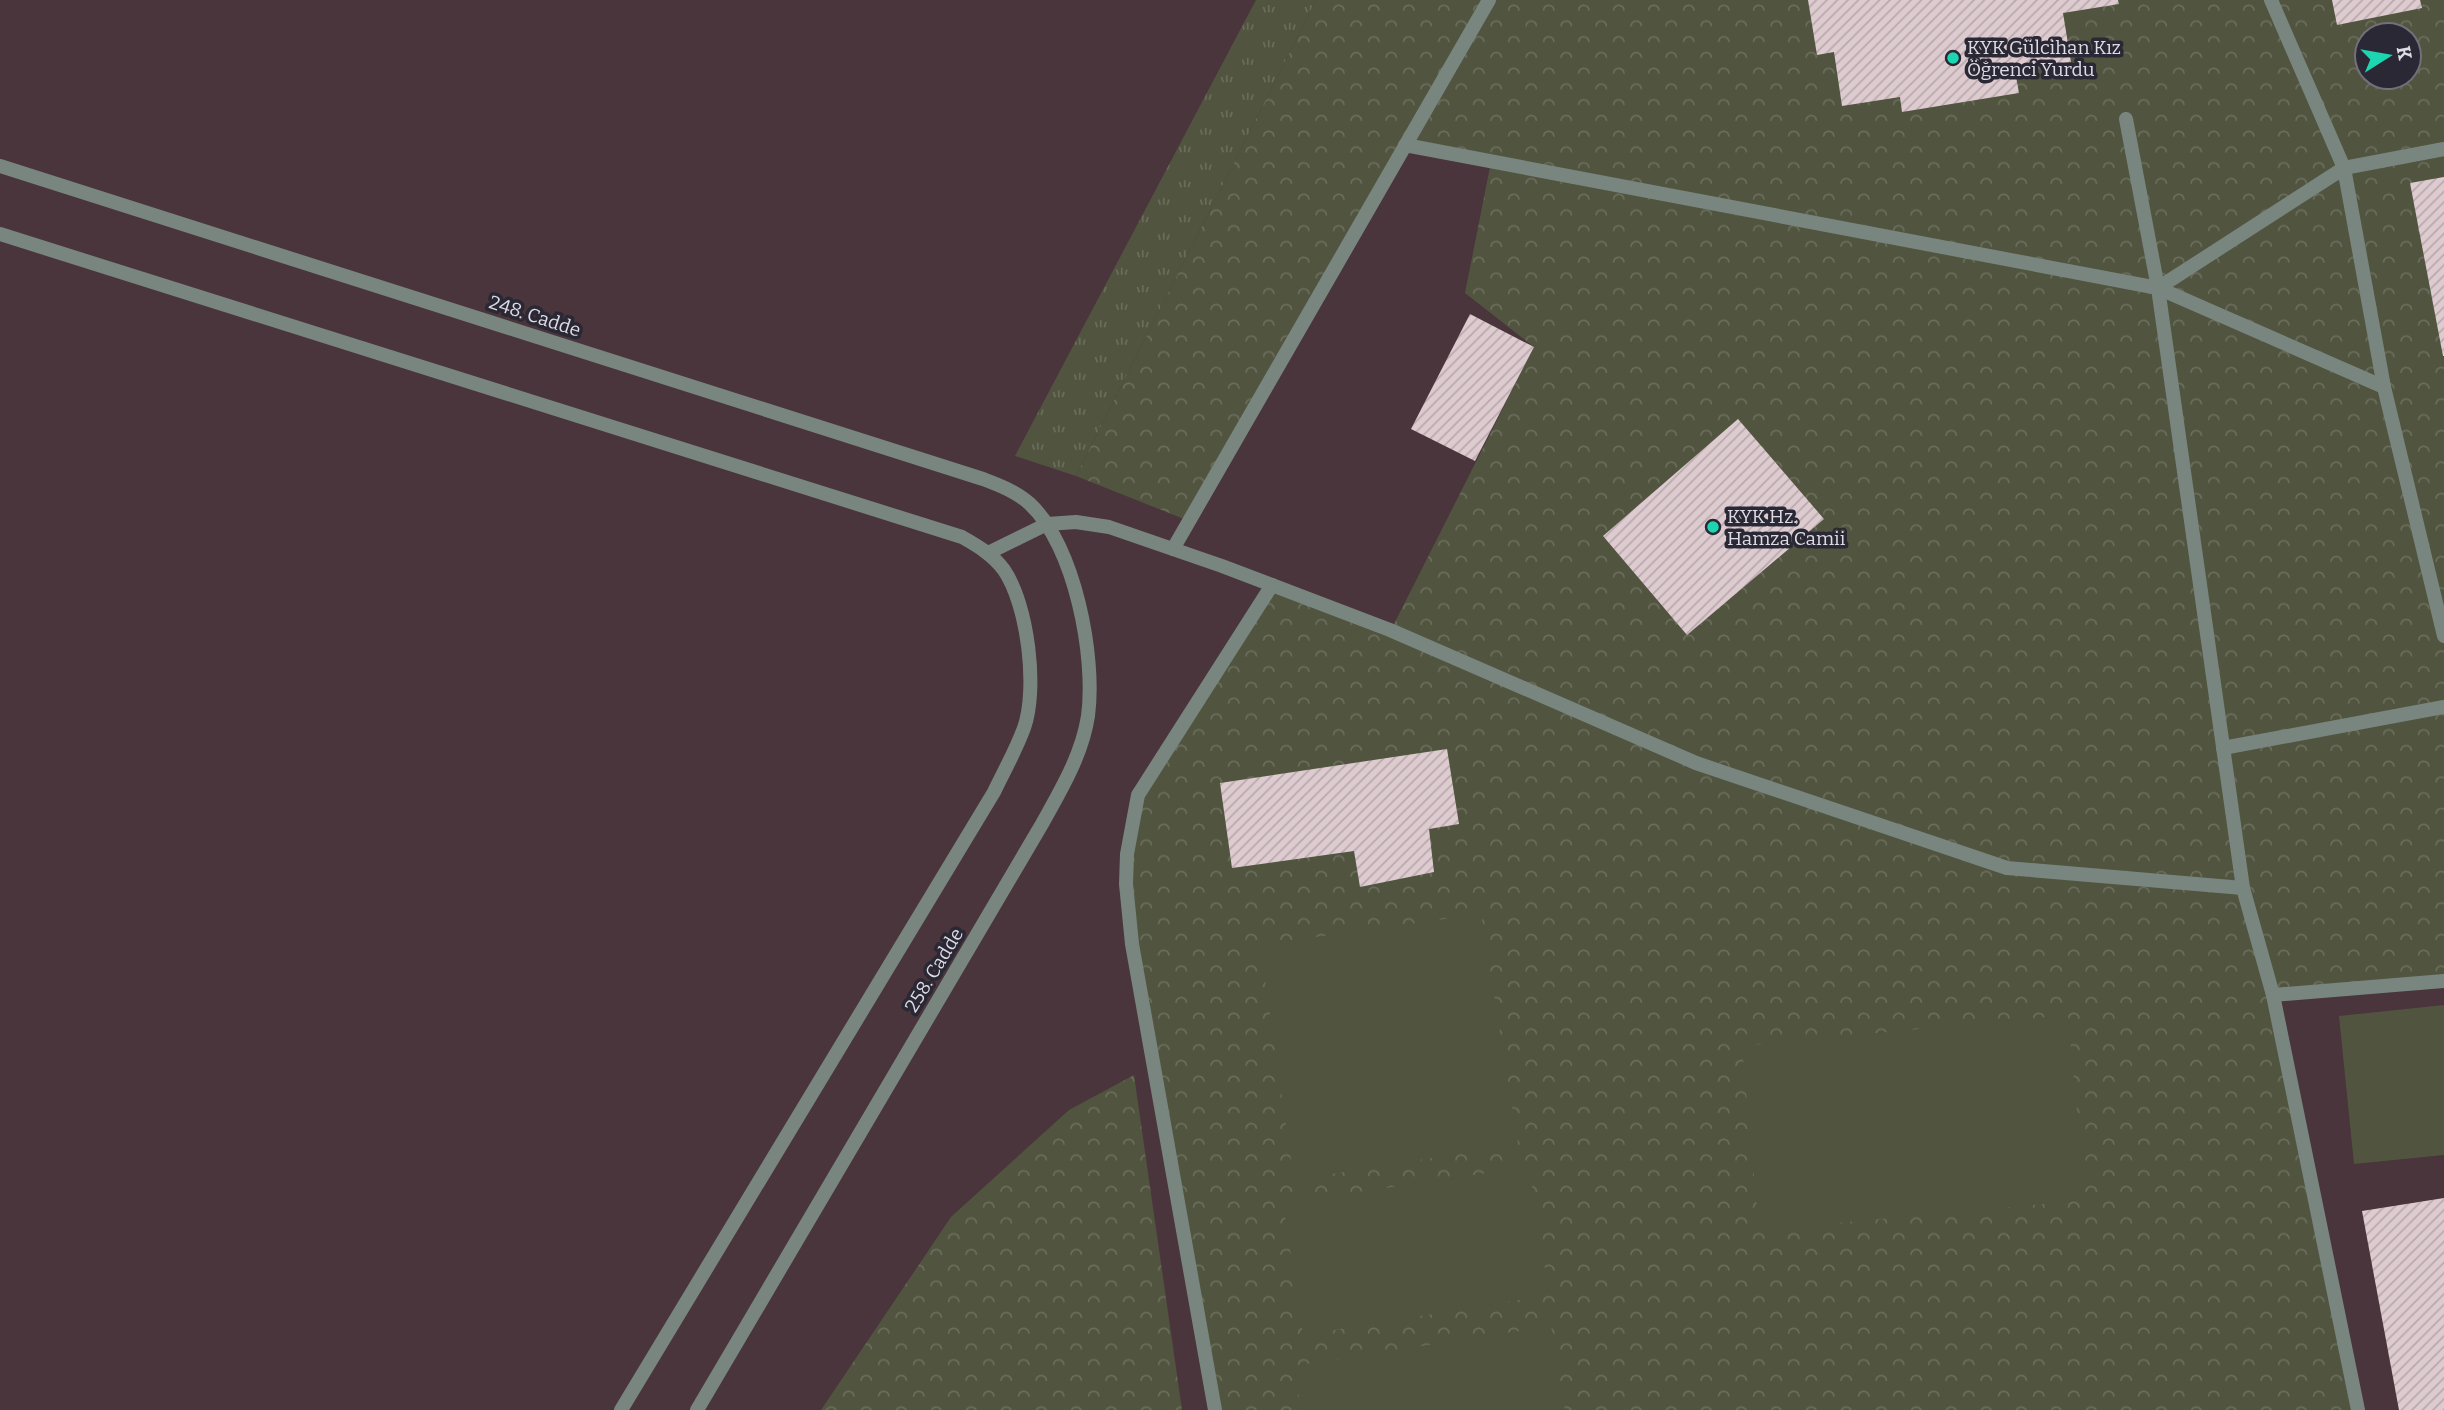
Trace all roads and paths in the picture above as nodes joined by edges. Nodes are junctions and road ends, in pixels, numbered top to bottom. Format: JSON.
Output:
{"nodes":[{"id":1,"x":1489,"y":0,"type":"edge"},
{"id":2,"x":2271,"y":0,"type":"edge"},
{"id":3,"x":2126,"y":119,"type":"dead end"},
{"id":4,"x":1405,"y":145,"type":"junction"},
{"id":5,"x":2444,"y":149,"type":"edge"},
{"id":6,"x":0,"y":166,"type":"edge"},
{"id":7,"x":2344,"y":168,"type":"junction"},
{"id":8,"x":0,"y":234,"type":"edge"},
{"id":9,"x":2158,"y":288,"type":"junction"},
{"id":10,"x":2384,"y":387,"type":"junction"},
{"id":11,"x":1047,"y":524,"type":"junction"},
{"id":12,"x":1173,"y":549,"type":"junction"},
{"id":13,"x":988,"y":552,"type":"junction"},
{"id":14,"x":1272,"y":585,"type":"junction"},
{"id":15,"x":2444,"y":636,"type":"edge"},
{"id":16,"x":2444,"y":707,"type":"edge"},
{"id":17,"x":2223,"y":748,"type":"junction"},
{"id":18,"x":2243,"y":888,"type":"junction"},
{"id":19,"x":2444,"y":981,"type":"edge"},
{"id":20,"x":2273,"y":995,"type":"junction"},
{"id":21,"x":621,"y":1410,"type":"edge"},
{"id":22,"x":697,"y":1410,"type":"edge"},
{"id":23,"x":1215,"y":1410,"type":"edge"},
{"id":24,"x":2358,"y":1410,"type":"edge"}],
"edges":[{"from":1,"to":4,"type":"street"},
{"from":2,"to":7,"type":"street"},
{"from":3,"to":9,"type":"street"},
{"from":4,"to":9,"type":"street"},
{"from":4,"to":12,"type":"street"},
{"from":5,"to":7,"type":"street"},
{"from":6,"to":11,"type":"street","name":"248. Cadde"},
{"from":7,"to":9,"type":"street"},
{"from":7,"to":10,"type":"street"},
{"from":8,"to":13,"type":"street"},
{"from":9,"to":10,"type":"street"},
{"from":9,"to":17,"type":"street"},
{"from":10,"to":15,"type":"street"},
{"from":11,"to":12,"type":"street"},
{"from":11,"to":13,"type":"street"},
{"from":11,"to":22,"type":"street","name":"258. Cadde"},
{"from":12,"to":14,"type":"street"},
{"from":13,"to":21,"type":"street"},
{"from":14,"to":18,"type":"street"},
{"from":14,"to":23,"type":"street"},
{"from":16,"to":17,"type":"street"},
{"from":17,"to":18,"type":"street"},
{"from":18,"to":20,"type":"street"},
{"from":19,"to":20,"type":"street"},
{"from":20,"to":24,"type":"street"}]}
